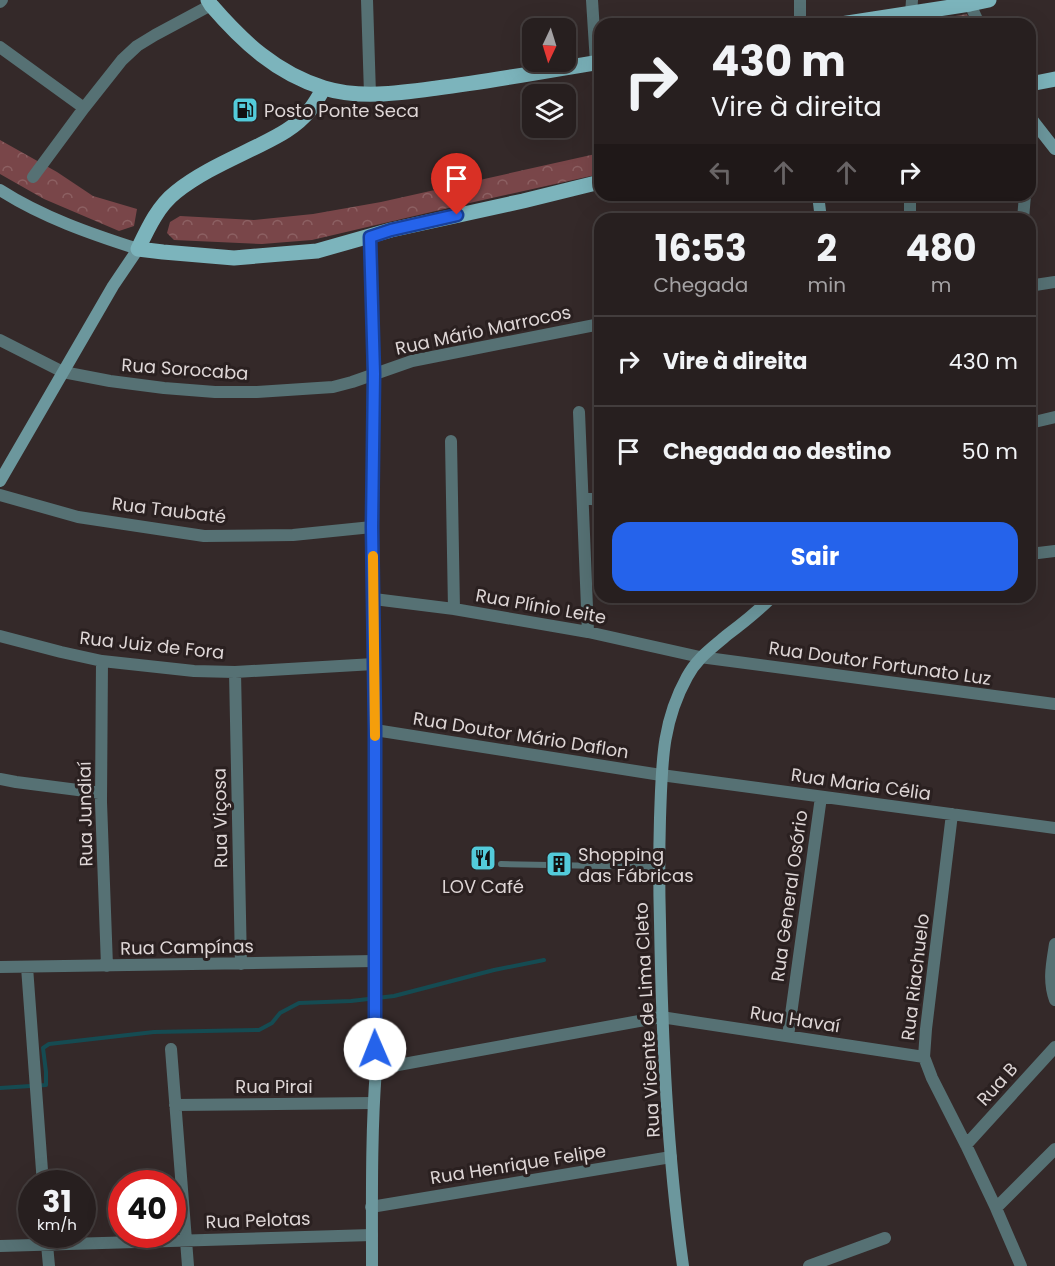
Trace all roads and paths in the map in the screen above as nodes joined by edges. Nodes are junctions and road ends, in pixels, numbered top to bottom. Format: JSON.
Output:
{"nodes":[{"id":1,"x":367,"y":0,"type":"edge"},
{"id":2,"x":592,"y":0,"type":"edge"},
{"id":3,"x":800,"y":0,"type":"edge"},
{"id":4,"x":989,"y":0,"type":"edge"},
{"id":5,"x":210,"y":2,"type":"edge"},
{"id":6,"x":970,"y":4,"type":"junction"},
{"id":7,"x":912,"y":7,"type":"edge"},
{"id":8,"x":800,"y":18,"type":"edge"},
{"id":9,"x":866,"y":18,"type":"edge"},
{"id":10,"x":976,"y":18,"type":"edge"},
{"id":11,"x":594,"y":21,"type":"edge"},
{"id":12,"x":0,"y":47,"type":"edge"},
{"id":13,"x":594,"y":63,"type":"edge"},
{"id":14,"x":1055,"y":79,"type":"edge"},
{"id":15,"x":1036,"y":83,"type":"edge"},
{"id":16,"x":324,"y":88,"type":"junction"},
{"id":17,"x":370,"y":94,"type":"junction"},
{"id":18,"x":84,"y":108,"type":"junction"},
{"id":19,"x":1036,"y":125,"type":"edge"},
{"id":20,"x":1055,"y":149,"type":"edge"},
{"id":21,"x":33,"y":177,"type":"dead end"},
{"id":22,"x":594,"y":183,"type":"edge"},
{"id":23,"x":0,"y":190,"type":"edge"},
{"id":24,"x":370,"y":237,"type":"junction"},
{"id":25,"x":138,"y":249,"type":"junction"},
{"id":26,"x":1055,"y":282,"type":"edge"},
{"id":27,"x":1036,"y":285,"type":"edge"},
{"id":28,"x":594,"y":325,"type":"edge"},
{"id":29,"x":0,"y":340,"type":"edge"},
{"id":30,"x":63,"y":372,"type":"junction"},
{"id":31,"x":374,"y":374,"type":"junction"},
{"id":32,"x":579,"y":412,"type":"dead end"},
{"id":33,"x":1055,"y":417,"type":"edge"},
{"id":34,"x":1036,"y":422,"type":"edge"},
{"id":35,"x":451,"y":441,"type":"dead end"},
{"id":36,"x":0,"y":481,"type":"edge"},
{"id":37,"x":0,"y":495,"type":"edge"},
{"id":38,"x":583,"y":498,"type":"junction"},
{"id":39,"x":594,"y":499,"type":"edge"},
{"id":40,"x":372,"y":527,"type":"junction"},
{"id":41,"x":1055,"y":551,"type":"edge"},
{"id":42,"x":1036,"y":553,"type":"edge"},
{"id":43,"x":374,"y":599,"type":"junction"},
{"id":44,"x":766,"y":603,"type":"edge"},
{"id":45,"x":454,"y":609,"type":"junction"},
{"id":46,"x":588,"y":632,"type":"junction"},
{"id":47,"x":0,"y":636,"type":"edge"},
{"id":48,"x":700,"y":657,"type":"junction"},
{"id":49,"x":102,"y":661,"type":"junction"},
{"id":50,"x":374,"y":664,"type":"junction"},
{"id":51,"x":235,"y":672,"type":"junction"},
{"id":52,"x":1055,"y":704,"type":"edge"},
{"id":53,"x":375,"y":730,"type":"junction"},
{"id":54,"x":661,"y":775,"type":"junction"},
{"id":55,"x":0,"y":779,"type":"edge"},
{"id":56,"x":101,"y":793,"type":"junction"},
{"id":57,"x":821,"y":797,"type":"junction"},
{"id":58,"x":952,"y":814,"type":"junction"},
{"id":59,"x":1055,"y":828,"type":"edge"},
{"id":60,"x":501,"y":864,"type":"dead end"},
{"id":61,"x":659,"y":867,"type":"junction"},
{"id":62,"x":1055,"y":944,"type":"edge"},
{"id":63,"x":375,"y":961,"type":"junction"},
{"id":64,"x":241,"y":964,"type":"junction"},
{"id":65,"x":107,"y":966,"type":"junction"},
{"id":66,"x":0,"y":967,"type":"edge"},
{"id":67,"x":27,"y":967,"type":"junction"},
{"id":68,"x":1055,"y":1000,"type":"edge"},
{"id":69,"x":661,"y":1017,"type":"junction"},
{"id":70,"x":788,"y":1036,"type":"junction"},
{"id":71,"x":1055,"y":1047,"type":"edge"},
{"id":72,"x":171,"y":1048,"type":"dead end"},
{"id":73,"x":924,"y":1057,"type":"junction"},
{"id":74,"x":376,"y":1069,"type":"junction"},
{"id":75,"x":373,"y":1103,"type":"junction"},
{"id":76,"x":175,"y":1105,"type":"junction"},
{"id":77,"x":966,"y":1145,"type":"junction"},
{"id":78,"x":1055,"y":1149,"type":"edge"},
{"id":79,"x":671,"y":1157,"type":"junction"},
{"id":80,"x":42,"y":1170,"type":"edge"},
{"id":81,"x":180,"y":1170,"type":"edge"},
{"id":82,"x":371,"y":1207,"type":"junction"},
{"id":83,"x":996,"y":1208,"type":"junction"},
{"id":84,"x":372,"y":1235,"type":"junction"},
{"id":85,"x":885,"y":1238,"type":"dead end"},
{"id":86,"x":186,"y":1240,"type":"joint"},
{"id":87,"x":18,"y":1244,"type":"edge"},
{"id":88,"x":0,"y":1246,"type":"edge"},
{"id":89,"x":48,"y":1248,"type":"edge"},
{"id":90,"x":49,"y":1266,"type":"edge"},
{"id":91,"x":188,"y":1266,"type":"edge"},
{"id":92,"x":372,"y":1266,"type":"edge"},
{"id":93,"x":683,"y":1266,"type":"edge"},
{"id":94,"x":809,"y":1266,"type":"edge"},
{"id":95,"x":1021,"y":1266,"type":"edge"}],
"edges":[{"from":1,"to":17,"type":"street"},
{"from":2,"to":11,"type":"street"},
{"from":3,"to":8,"type":"street"},
{"from":4,"to":6,"type":"main road"},
{"from":5,"to":16,"type":"main road"},
{"from":5,"to":18,"type":"street"},
{"from":6,"to":7,"type":"main road"},
{"from":6,"to":10,"type":"street"},
{"from":7,"to":9,"type":"main road"},
{"from":12,"to":18,"type":"street"},
{"from":13,"to":17,"type":"main road"},
{"from":14,"to":15,"type":"main road"},
{"from":16,"to":17,"type":"main road"},
{"from":16,"to":25,"type":"main road"},
{"from":18,"to":21,"type":"street"},
{"from":19,"to":20,"type":"street"},
{"from":22,"to":24,"type":"main road"},
{"from":23,"to":25,"type":"street"},
{"from":24,"to":25,"type":"main road"},
{"from":24,"to":31,"type":"street"},
{"from":25,"to":30,"type":"street"},
{"from":26,"to":27,"type":"street"},
{"from":28,"to":31,"type":"street","name":"Rua Mário Marrocos"},
{"from":29,"to":30,"type":"street","name":"Rua Sorocaba"},
{"from":30,"to":31,"type":"street","name":"Rua Sorocaba"},
{"from":30,"to":36,"type":"street"},
{"from":31,"to":40,"type":"street"},
{"from":32,"to":38,"type":"street"},
{"from":33,"to":34,"type":"street"},
{"from":35,"to":45,"type":"street"},
{"from":37,"to":40,"type":"street","name":"Rua Taubaté"},
{"from":38,"to":39,"type":"street"},
{"from":38,"to":46,"type":"street"},
{"from":40,"to":43,"type":"street"},
{"from":41,"to":42,"type":"street"},
{"from":43,"to":45,"type":"street","name":"Rua Plínio Leite"},
{"from":43,"to":50,"type":"street"},
{"from":44,"to":48,"type":"street","name":"Rua Vicente de Lima Cleto"},
{"from":45,"to":46,"type":"street","name":"Rua Plínio Leite"},
{"from":46,"to":48,"type":"street","name":"Rua Plínio Leite"},
{"from":47,"to":49,"type":"street","name":"Rua Juiz de Fora"},
{"from":48,"to":52,"type":"street","name":"Rua Doutor Fortunato Luz"},
{"from":48,"to":54,"type":"street","name":"Rua Vicente de Lima Cleto"},
{"from":49,"to":51,"type":"street","name":"Rua Juiz de Fora"},
{"from":49,"to":56,"type":"street","name":"Rua Jundiaí"},
{"from":50,"to":51,"type":"street","name":"Rua Juiz de Fora"},
{"from":50,"to":53,"type":"street"},
{"from":51,"to":64,"type":"street","name":"Rua Viçosa"},
{"from":53,"to":54,"type":"street","name":"Rua Doutor Mário Daflon"},
{"from":53,"to":63,"type":"street"},
{"from":54,"to":57,"type":"street","name":"Rua Maria Célia"},
{"from":54,"to":61,"type":"street","name":"Rua Vicente de Lima Cleto"},
{"from":55,"to":56,"type":"street"},
{"from":56,"to":65,"type":"street","name":"Rua Jundiaí"},
{"from":57,"to":58,"type":"street","name":"Rua Maria Célia"},
{"from":57,"to":70,"type":"street","name":"Rua General Osório"},
{"from":58,"to":59,"type":"street","name":"Rua Maria Célia"},
{"from":58,"to":73,"type":"street","name":"Rua Riachuelo"},
{"from":60,"to":61,"type":"lane"},
{"from":61,"to":69,"type":"street","name":"Rua Vicente de Lima Cleto"},
{"from":62,"to":68,"type":"street"},
{"from":63,"to":64,"type":"street","name":"Rua Campínas"},
{"from":63,"to":74,"type":"street"},
{"from":64,"to":65,"type":"street","name":"Rua Campínas"},
{"from":65,"to":67,"type":"street","name":"Rua Campínas"},
{"from":66,"to":67,"type":"street","name":"Rua Campínas"},
{"from":67,"to":80,"type":"street"},
{"from":69,"to":70,"type":"street","name":"Rua Havaí"},
{"from":69,"to":74,"type":"street","name":"Rua Havaí"},
{"from":69,"to":79,"type":"street","name":"Rua Vicente de Lima Cleto"},
{"from":70,"to":73,"type":"street","name":"Rua Havaí"},
{"from":71,"to":77,"type":"street","name":"Rua B"},
{"from":72,"to":76,"type":"street"},
{"from":73,"to":77,"type":"street","name":"Rua Riachuelo"},
{"from":74,"to":75,"type":"street"},
{"from":75,"to":76,"type":"street","name":"Rua Pirai"},
{"from":75,"to":82,"type":"street"},
{"from":76,"to":81,"type":"street"},
{"from":77,"to":83,"type":"street","name":"Rua Riachuelo"},
{"from":78,"to":83,"type":"street"},
{"from":79,"to":82,"type":"street","name":"Rua Henrique Felipe"},
{"from":79,"to":93,"type":"street","name":"Rua Vicente de Lima Cleto"},
{"from":82,"to":84,"type":"street"},
{"from":83,"to":95,"type":"street","name":"Rua Riachuelo"},
{"from":84,"to":86,"type":"street","name":"Rua Pelotas"},
{"from":84,"to":92,"type":"street"},
{"from":85,"to":94,"type":"street"},
{"from":86,"to":91,"type":"street"},
{"from":87,"to":88,"type":"street","name":"Rua Pelotas"},
{"from":89,"to":90,"type":"street"}]}
